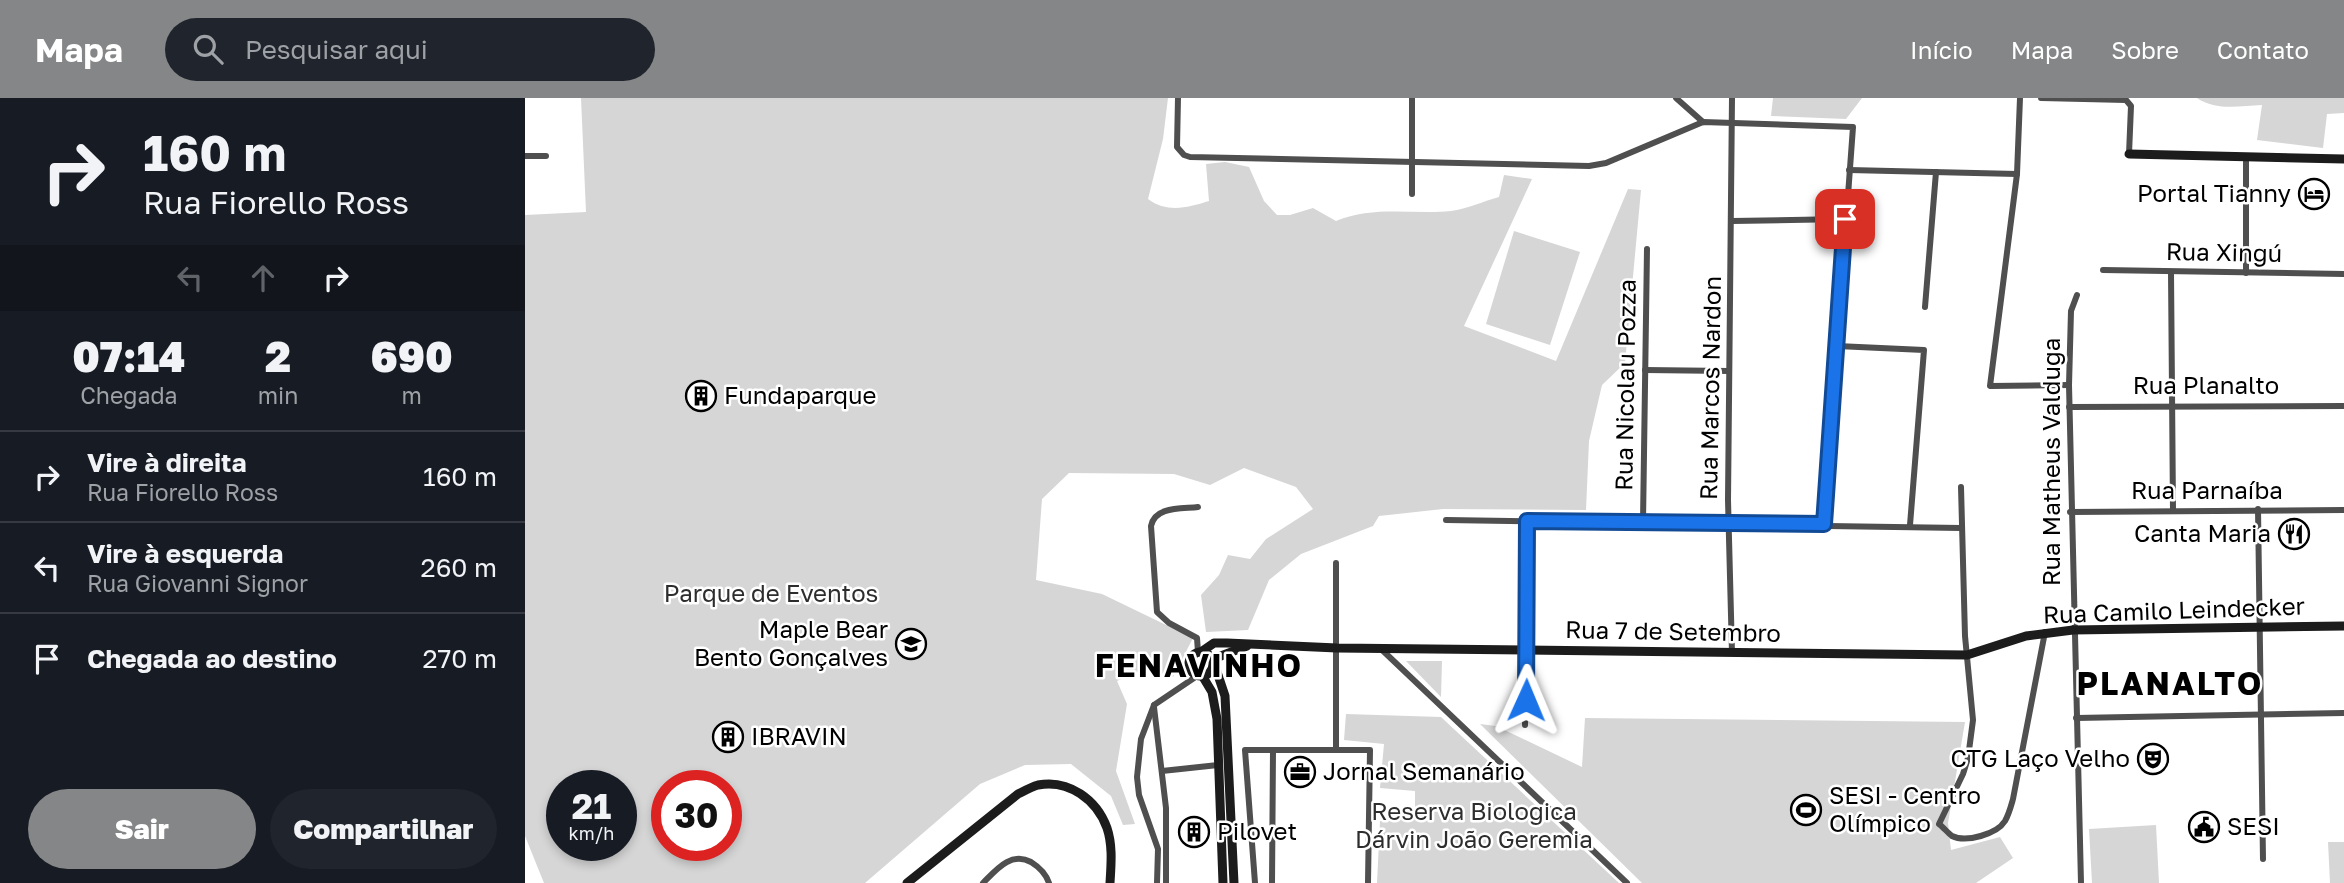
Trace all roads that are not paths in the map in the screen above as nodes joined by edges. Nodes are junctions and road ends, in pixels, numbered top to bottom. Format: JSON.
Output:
{"nodes":[{"id":1,"x":1178,"y":98,"type":"edge"},
{"id":2,"x":1412,"y":98,"type":"edge"},
{"id":3,"x":1677,"y":98,"type":"edge"},
{"id":4,"x":1732,"y":98,"type":"edge"},
{"id":5,"x":2020,"y":98,"type":"edge"},
{"id":6,"x":2041,"y":98,"type":"edge"},
{"id":7,"x":1703,"y":122,"type":"junction"},
{"id":8,"x":1733,"y":123,"type":"junction"},
{"id":9,"x":2129,"y":155,"type":"joint"},
{"id":10,"x":525,"y":156,"type":"edge"},
{"id":11,"x":546,"y":156,"type":"dead end"},
{"id":12,"x":2246,"y":157,"type":"junction"},
{"id":13,"x":2344,"y":159,"type":"edge"},
{"id":14,"x":1412,"y":163,"type":"junction"},
{"id":15,"x":1849,"y":170,"type":"junction"},
{"id":16,"x":1936,"y":172,"type":"junction"},
{"id":17,"x":2017,"y":174,"type":"junction"},
{"id":18,"x":1412,"y":194,"type":"dead end"},
{"id":19,"x":1845,"y":219,"type":"junction"},
{"id":20,"x":1732,"y":221,"type":"junction"},
{"id":21,"x":1647,"y":249,"type":"dead end"},
{"id":22,"x":2103,"y":270,"type":"dead end"},
{"id":23,"x":2171,"y":272,"type":"junction"},
{"id":24,"x":2246,"y":273,"type":"junction"},
{"id":25,"x":2344,"y":274,"type":"edge"},
{"id":26,"x":2077,"y":295,"type":"dead end"},
{"id":27,"x":1925,"y":307,"type":"dead end"},
{"id":28,"x":1837,"y":346,"type":"junction"},
{"id":29,"x":1645,"y":370,"type":"junction"},
{"id":30,"x":1729,"y":371,"type":"junction"},
{"id":31,"x":2069,"y":385,"type":"junction"},
{"id":32,"x":2173,"y":405,"type":"junction"},
{"id":33,"x":2344,"y":406,"type":"edge"},
{"id":34,"x":2069,"y":407,"type":"junction"},
{"id":35,"x":1961,"y":487,"type":"dead end"},
{"id":36,"x":1198,"y":507,"type":"dead end"},
{"id":37,"x":2258,"y":509,"type":"junction"},
{"id":38,"x":2173,"y":510,"type":"junction"},
{"id":39,"x":2344,"y":510,"type":"edge"},
{"id":40,"x":2070,"y":512,"type":"junction"},
{"id":41,"x":1447,"y":520,"type":"dead end"},
{"id":42,"x":1527,"y":521,"type":"junction"},
{"id":43,"x":1643,"y":522,"type":"junction"},
{"id":44,"x":1729,"y":524,"type":"junction"},
{"id":45,"x":1824,"y":524,"type":"junction"},
{"id":46,"x":1910,"y":526,"type":"junction"},
{"id":47,"x":1961,"y":527,"type":"junction"},
{"id":48,"x":1336,"y":563,"type":"dead end"},
{"id":49,"x":2260,"y":626,"type":"junction"},
{"id":50,"x":2344,"y":626,"type":"edge"},
{"id":51,"x":2073,"y":630,"type":"junction"},
{"id":52,"x":2045,"y":632,"type":"junction"},
{"id":53,"x":1252,"y":644,"type":"junction"},
{"id":54,"x":1337,"y":648,"type":"junction"},
{"id":55,"x":1380,"y":648,"type":"junction"},
{"id":56,"x":1527,"y":649,"type":"junction"},
{"id":57,"x":1199,"y":652,"type":"junction"},
{"id":58,"x":1732,"y":653,"type":"junction"},
{"id":59,"x":1967,"y":655,"type":"junction"},
{"id":60,"x":1213,"y":661,"type":"junction"},
{"id":61,"x":1200,"y":676,"type":"junction"},
{"id":62,"x":1154,"y":705,"type":"junction"},
{"id":63,"x":2344,"y":713,"type":"edge"},
{"id":64,"x":2262,"y":714,"type":"junction"},
{"id":65,"x":2076,"y":718,"type":"junction"},
{"id":66,"x":1525,"y":725,"type":"dead end"},
{"id":67,"x":1222,"y":743,"type":"junction"},
{"id":68,"x":1273,"y":750,"type":"junction"},
{"id":69,"x":1336,"y":750,"type":"junction"},
{"id":70,"x":1218,"y":765,"type":"junction"},
{"id":71,"x":1162,"y":771,"type":"junction"},
{"id":72,"x":1233,"y":859,"type":"junction"},
{"id":73,"x":2263,"y":859,"type":"dead end"},
{"id":74,"x":1222,"y":860,"type":"junction"},
{"id":75,"x":907,"y":883,"type":"edge"},
{"id":76,"x":983,"y":883,"type":"edge"},
{"id":77,"x":1049,"y":883,"type":"edge"},
{"id":78,"x":1110,"y":883,"type":"edge"},
{"id":79,"x":1157,"y":883,"type":"edge"},
{"id":80,"x":1166,"y":883,"type":"edge"},
{"id":81,"x":1223,"y":883,"type":"edge"},
{"id":82,"x":1234,"y":883,"type":"edge"},
{"id":83,"x":1255,"y":883,"type":"edge"},
{"id":84,"x":1272,"y":883,"type":"edge"},
{"id":85,"x":1368,"y":883,"type":"edge"},
{"id":86,"x":1627,"y":883,"type":"edge"},
{"id":87,"x":2081,"y":883,"type":"edge"}],
"edges":[{"from":1,"to":14,"type":"street"},
{"from":2,"to":14,"type":"street"},
{"from":3,"to":7,"type":"street"},
{"from":4,"to":8,"type":"street","name":"Rua Marcos Nardon"},
{"from":5,"to":17,"type":"street"},
{"from":6,"to":9,"type":"street"},
{"from":7,"to":8,"type":"street"},
{"from":7,"to":14,"type":"street"},
{"from":8,"to":15,"type":"street"},
{"from":8,"to":20,"type":"street","name":"Rua Marcos Nardon"},
{"from":9,"to":12,"type":"street"},
{"from":10,"to":11,"type":"street"},
{"from":12,"to":13,"type":"street"},
{"from":12,"to":24,"type":"street"},
{"from":14,"to":18,"type":"street"},
{"from":15,"to":16,"type":"street"},
{"from":15,"to":19,"type":"street"},
{"from":16,"to":17,"type":"street"},
{"from":16,"to":27,"type":"street"},
{"from":17,"to":31,"type":"street"},
{"from":19,"to":20,"type":"street"},
{"from":19,"to":28,"type":"street"},
{"from":20,"to":30,"type":"street","name":"Rua Marcos Nardon"},
{"from":21,"to":29,"type":"street","name":"Rua Nicolau Pozza"},
{"from":22,"to":23,"type":"street","name":"Rua Xingú"},
{"from":23,"to":24,"type":"street","name":"Rua Xingú"},
{"from":23,"to":32,"type":"street"},
{"from":24,"to":25,"type":"street","name":"Rua Xingú"},
{"from":26,"to":31,"type":"street","name":"Rua Matheus Valduga"},
{"from":28,"to":45,"type":"street"},
{"from":28,"to":46,"type":"street"},
{"from":29,"to":30,"type":"street"},
{"from":29,"to":43,"type":"street","name":"Rua Nicolau Pozza"},
{"from":30,"to":44,"type":"street","name":"Rua Marcos Nardon"},
{"from":31,"to":34,"type":"street","name":"Rua Matheus Valduga"},
{"from":32,"to":33,"type":"street","name":"Rua Planalto"},
{"from":32,"to":34,"type":"street","name":"Rua Planalto"},
{"from":32,"to":38,"type":"street"},
{"from":34,"to":40,"type":"street","name":"Rua Matheus Valduga"},
{"from":35,"to":47,"type":"street"},
{"from":36,"to":57,"type":"street"},
{"from":37,"to":38,"type":"street","name":"Rua Parnaíba"},
{"from":37,"to":39,"type":"street","name":"Rua Parnaíba"},
{"from":37,"to":49,"type":"street"},
{"from":38,"to":40,"type":"street","name":"Rua Parnaíba"},
{"from":40,"to":51,"type":"street","name":"Rua Matheus Valduga"},
{"from":41,"to":42,"type":"street"},
{"from":42,"to":43,"type":"street"},
{"from":42,"to":56,"type":"street"},
{"from":43,"to":44,"type":"street"},
{"from":44,"to":45,"type":"street"},
{"from":44,"to":58,"type":"street","name":"Rua Marcos Nardon"},
{"from":45,"to":46,"type":"street"},
{"from":46,"to":47,"type":"street"},
{"from":47,"to":59,"type":"street"},
{"from":48,"to":54,"type":"street"},
{"from":49,"to":50,"type":"street","name":"Rua Camilo Leindecker"},
{"from":49,"to":51,"type":"street","name":"Rua Camilo Leindecker"},
{"from":49,"to":64,"type":"street"},
{"from":51,"to":52,"type":"street","name":"Rua Camilo Leindecker"},
{"from":51,"to":65,"type":"street","name":"Rua Matheus Valduga"},
{"from":52,"to":59,"type":"street","name":"Rua Camilo Leindecker"},
{"from":52,"to":59,"type":"street"},
{"from":53,"to":54,"type":"street","name":"Rua 7 de Setembro"},
{"from":53,"to":57,"type":"street","name":"Rua 7 de Setembro"},
{"from":53,"to":60,"type":"street","name":"Rua 7 de Setembro"},
{"from":54,"to":55,"type":"street","name":"Rua 7 de Setembro"},
{"from":54,"to":69,"type":"street"},
{"from":55,"to":56,"type":"street","name":"Rua 7 de Setembro"},
{"from":55,"to":86,"type":"street"},
{"from":56,"to":58,"type":"street","name":"Rua 7 de Setembro"},
{"from":56,"to":66,"type":"street"},
{"from":57,"to":60,"type":"street"},
{"from":57,"to":61,"type":"street"},
{"from":58,"to":59,"type":"street","name":"Rua 7 de Setembro"},
{"from":60,"to":61,"type":"street"},
{"from":60,"to":67,"type":"street"},
{"from":61,"to":62,"type":"street"},
{"from":61,"to":67,"type":"street"},
{"from":62,"to":71,"type":"street"},
{"from":62,"to":79,"type":"street"},
{"from":63,"to":64,"type":"street"},
{"from":64,"to":65,"type":"street"},
{"from":64,"to":73,"type":"street"},
{"from":65,"to":87,"type":"street","name":"Rua Matheus Valduga"},
{"from":67,"to":70,"type":"street"},
{"from":67,"to":72,"type":"street"},
{"from":68,"to":69,"type":"street"},
{"from":68,"to":83,"type":"street"},
{"from":68,"to":84,"type":"street"},
{"from":69,"to":85,"type":"street"},
{"from":70,"to":71,"type":"street"},
{"from":70,"to":74,"type":"street"},
{"from":71,"to":80,"type":"street"},
{"from":72,"to":74,"type":"street"},
{"from":72,"to":82,"type":"street"},
{"from":74,"to":81,"type":"street"},
{"from":75,"to":78,"type":"street"},
{"from":76,"to":77,"type":"street"}]}
